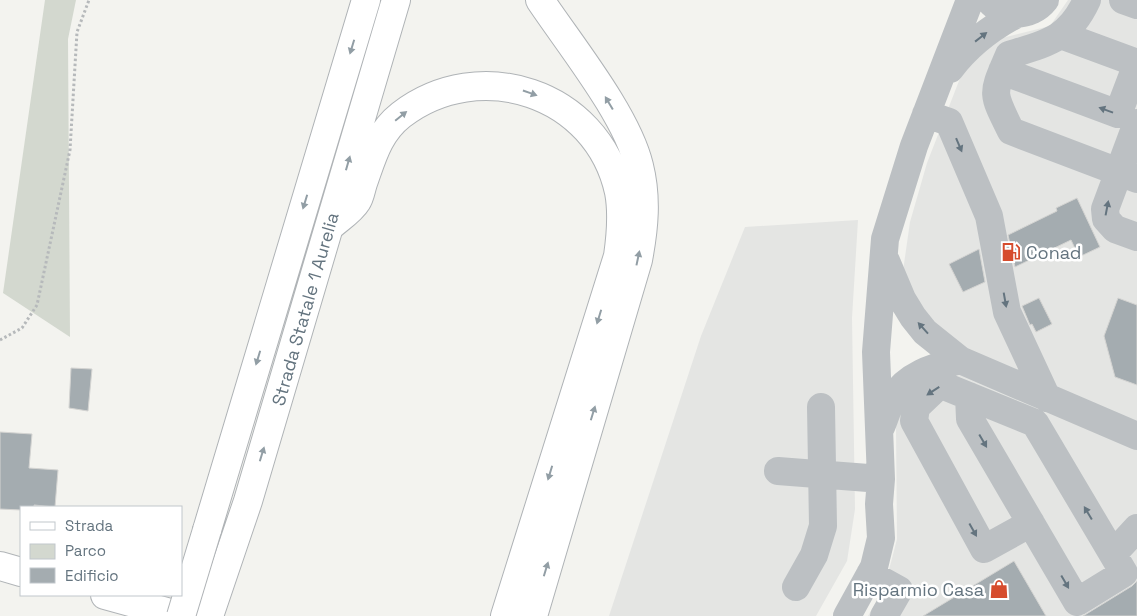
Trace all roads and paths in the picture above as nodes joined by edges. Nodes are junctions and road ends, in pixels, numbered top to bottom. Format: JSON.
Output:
{"nodes":[{"id":1,"x":89,"y":0,"type":"edge"},
{"id":2,"x":366,"y":0,"type":"edge"},
{"id":3,"x":396,"y":0,"type":"edge"},
{"id":4,"x":540,"y":0,"type":"edge"},
{"id":5,"x":970,"y":0,"type":"edge"},
{"id":6,"x":989,"y":0,"type":"edge"},
{"id":7,"x":1045,"y":0,"type":"edge"},
{"id":8,"x":1087,"y":0,"type":"edge"},
{"id":9,"x":1123,"y":0,"type":"edge"},
{"id":10,"x":1137,"y":5,"type":"edge"},
{"id":11,"x":1018,"y":14,"type":"junction"},
{"id":12,"x":1061,"y":34,"type":"junction"},
{"id":13,"x":1137,"y":64,"type":"edge"},
{"id":14,"x":1002,"y":71,"type":"junction"},
{"id":15,"x":937,"y":86,"type":"junction"},
{"id":16,"x":926,"y":114,"type":"junction"},
{"id":17,"x":1137,"y":125,"type":"edge"},
{"id":18,"x":1128,"y":175,"type":"edge"},
{"id":19,"x":329,"y":227,"type":"junction"},
{"id":20,"x":1137,"y":237,"type":"edge"},
{"id":21,"x":884,"y":257,"type":"junction"},
{"id":22,"x":0,"y":340,"type":"edge"},
{"id":23,"x":960,"y":360,"type":"junction"},
{"id":24,"x":969,"y":396,"type":"junction"},
{"id":25,"x":1047,"y":398,"type":"junction"},
{"id":26,"x":821,"y":407,"type":"dead end"},
{"id":27,"x":878,"y":436,"type":"junction"},
{"id":28,"x":1137,"y":436,"type":"edge"},
{"id":29,"x":778,"y":471,"type":"dead end"},
{"id":30,"x":824,"y":474,"type":"junction"},
{"id":31,"x":881,"y":480,"type":"junction"},
{"id":32,"x":1031,"y":523,"type":"junction"},
{"id":33,"x":1137,"y":528,"type":"edge"},
{"id":34,"x":1113,"y":554,"type":"junction"},
{"id":35,"x":0,"y":566,"type":"edge"},
{"id":36,"x":20,"y":572,"type":"edge"},
{"id":37,"x":870,"y":574,"type":"junction"},
{"id":38,"x":796,"y":587,"type":"dead end"},
{"id":39,"x":109,"y":596,"type":"edge"},
{"id":40,"x":181,"y":616,"type":"edge"},
{"id":41,"x":209,"y":616,"type":"edge"},
{"id":42,"x":505,"y":616,"type":"edge"},
{"id":43,"x":533,"y":616,"type":"edge"},
{"id":44,"x":847,"y":616,"type":"edge"},
{"id":45,"x":884,"y":616,"type":"edge"}],
"edges":[{"from":1,"to":22,"type":"path"},
{"from":2,"to":40,"type":"main road","name":"Strada Statale 1 Aurelia","one_way":true,"bridge":true},
{"from":19,"to":3,"type":"main road","name":"Strada Statale 1 Aurelia","one_way":true},
{"from":43,"to":4,"type":"main road","one_way":true},
{"from":5,"to":15,"type":"street"},
{"from":6,"to":11,"type":"street"},
{"from":7,"to":11,"type":"street"},
{"from":8,"to":12,"type":"street"},
{"from":9,"to":10,"type":"street"},
{"from":15,"to":11,"type":"street","one_way":true},
{"from":12,"to":13,"type":"street"},
{"from":12,"to":14,"type":"street"},
{"from":13,"to":14,"type":"street","one_way":true},
{"from":14,"to":18,"type":"street"},
{"from":15,"to":16,"type":"street"},
{"from":16,"to":21,"type":"street"},
{"from":16,"to":25,"type":"street","one_way":true},
{"from":17,"to":18,"type":"street"},
{"from":20,"to":18,"type":"street","one_way":true},
{"from":41,"to":19,"type":"main road","name":"Strada Statale 1 Aurelia","one_way":true},
{"from":19,"to":42,"type":"main road","one_way":true},
{"from":23,"to":21,"type":"street","one_way":true},
{"from":21,"to":27,"type":"street"},
{"from":23,"to":25,"type":"street"},
{"from":23,"to":27,"type":"street"},
{"from":24,"to":32,"type":"street","one_way":true},
{"from":24,"to":32,"type":"street","one_way":true},
{"from":34,"to":24,"type":"street","one_way":true},
{"from":25,"to":28,"type":"street"},
{"from":26,"to":30,"type":"street"},
{"from":27,"to":31,"type":"street"},
{"from":29,"to":30,"type":"street"},
{"from":30,"to":31,"type":"street"},
{"from":30,"to":38,"type":"street"},
{"from":31,"to":37,"type":"street"},
{"from":32,"to":34,"type":"street","one_way":true},
{"from":33,"to":34,"type":"street"},
{"from":35,"to":36,"type":"main road"},
{"from":37,"to":44,"type":"street"},
{"from":37,"to":45,"type":"street"},
{"from":39,"to":40,"type":"main road"}]}
